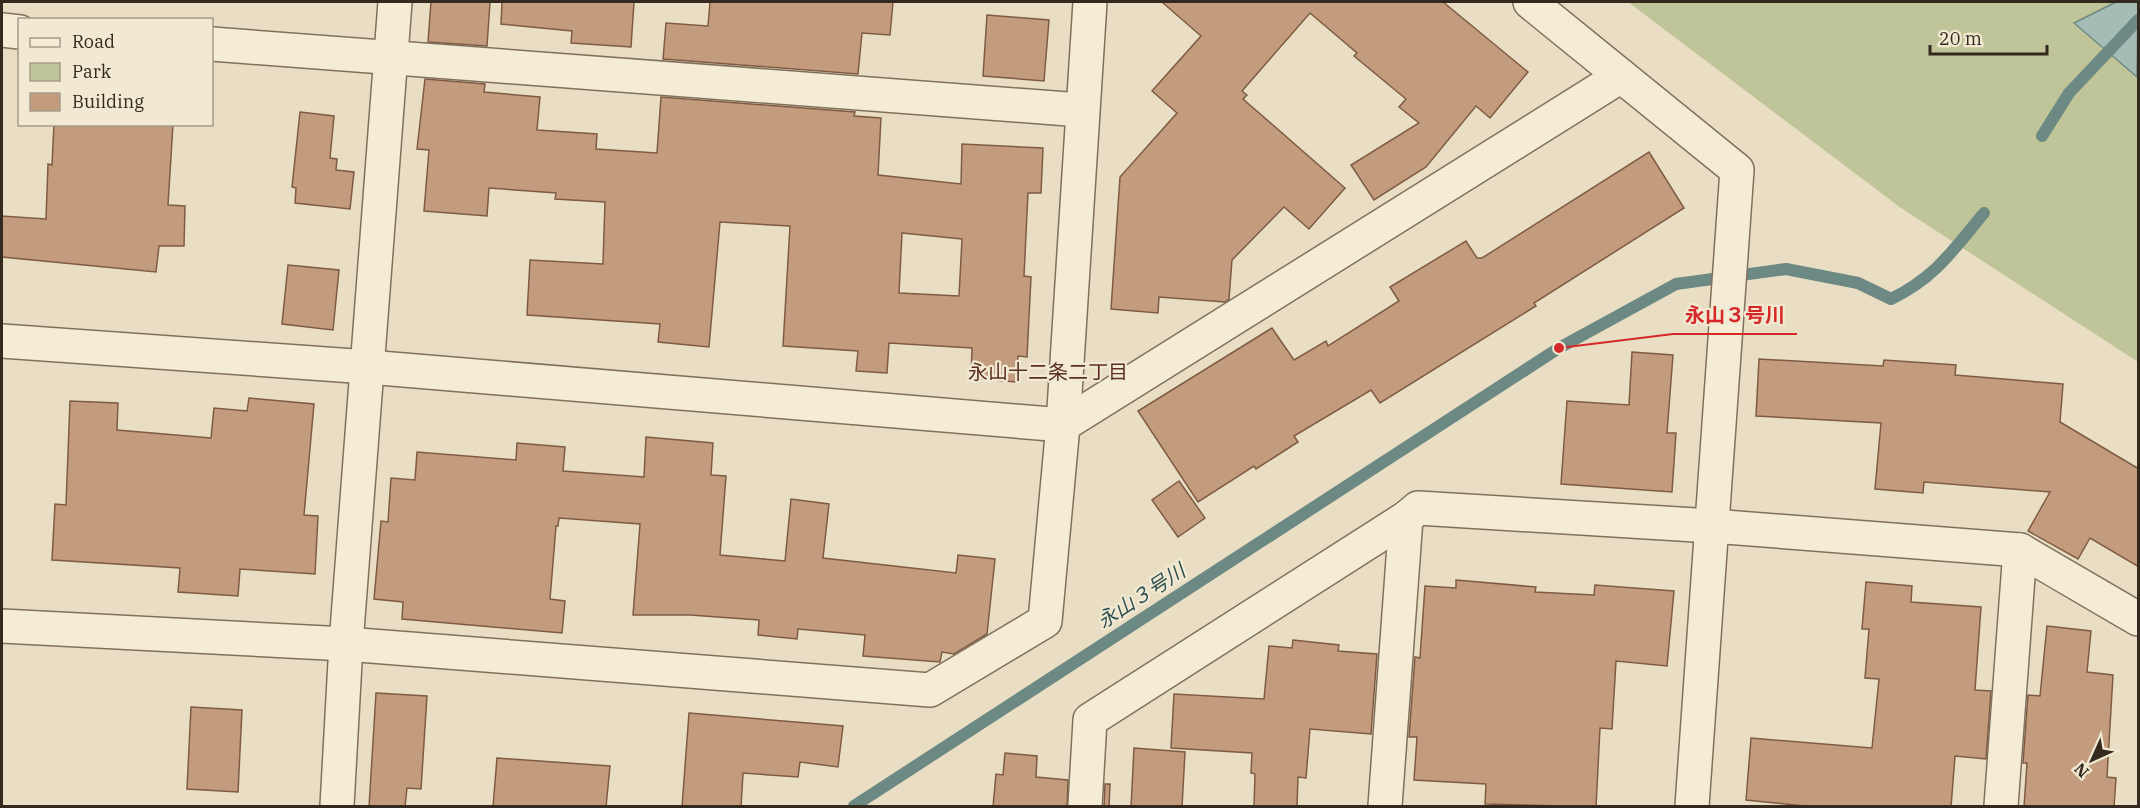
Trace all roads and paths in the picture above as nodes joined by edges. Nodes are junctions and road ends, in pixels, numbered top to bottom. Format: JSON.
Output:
{"nodes":[{"id":1,"x":395,"y":2,"type":"edge"},
{"id":2,"x":1090,"y":2,"type":"edge"},
{"id":3,"x":1530,"y":2,"type":"edge"},
{"id":4,"x":2,"y":30,"type":"edge"},
{"id":5,"x":18,"y":32,"type":"edge"},
{"id":6,"x":213,"y":44,"type":"edge"},
{"id":7,"x":392,"y":56,"type":"junction"},
{"id":8,"x":1621,"y":76,"type":"junction"},
{"id":9,"x":1081,"y":110,"type":"junction"},
{"id":10,"x":2,"y":341,"type":"edge"},
{"id":11,"x":368,"y":367,"type":"junction"},
{"id":12,"x":1063,"y":425,"type":"junction"},
{"id":13,"x":1406,"y":518,"type":"junction"},
{"id":14,"x":1712,"y":526,"type":"junction"},
{"id":15,"x":2020,"y":550,"type":"junction"},
{"id":16,"x":2139,"y":619,"type":"edge"},
{"id":17,"x":2,"y":626,"type":"edge"},
{"id":18,"x":346,"y":644,"type":"junction"},
{"id":19,"x":337,"y":807,"type":"edge"},
{"id":20,"x":1085,"y":807,"type":"edge"},
{"id":21,"x":1385,"y":807,"type":"edge"},
{"id":22,"x":1692,"y":807,"type":"edge"},
{"id":23,"x":2001,"y":807,"type":"edge"}],
"edges":[{"from":1,"to":7,"type":"street"},
{"from":2,"to":9,"type":"street"},
{"from":3,"to":8,"type":"street"},
{"from":4,"to":5,"type":"street"},
{"from":6,"to":7,"type":"street"},
{"from":7,"to":9,"type":"street"},
{"from":7,"to":11,"type":"street"},
{"from":8,"to":12,"type":"street"},
{"from":8,"to":14,"type":"street"},
{"from":9,"to":12,"type":"street"},
{"from":10,"to":11,"type":"street"},
{"from":11,"to":12,"type":"street"},
{"from":11,"to":18,"type":"street"},
{"from":12,"to":18,"type":"street"},
{"from":13,"to":14,"type":"street"},
{"from":13,"to":20,"type":"street"},
{"from":13,"to":21,"type":"street"},
{"from":14,"to":15,"type":"street"},
{"from":14,"to":22,"type":"street"},
{"from":15,"to":16,"type":"street"},
{"from":15,"to":23,"type":"street"},
{"from":17,"to":18,"type":"street"},
{"from":18,"to":19,"type":"street"}]}
